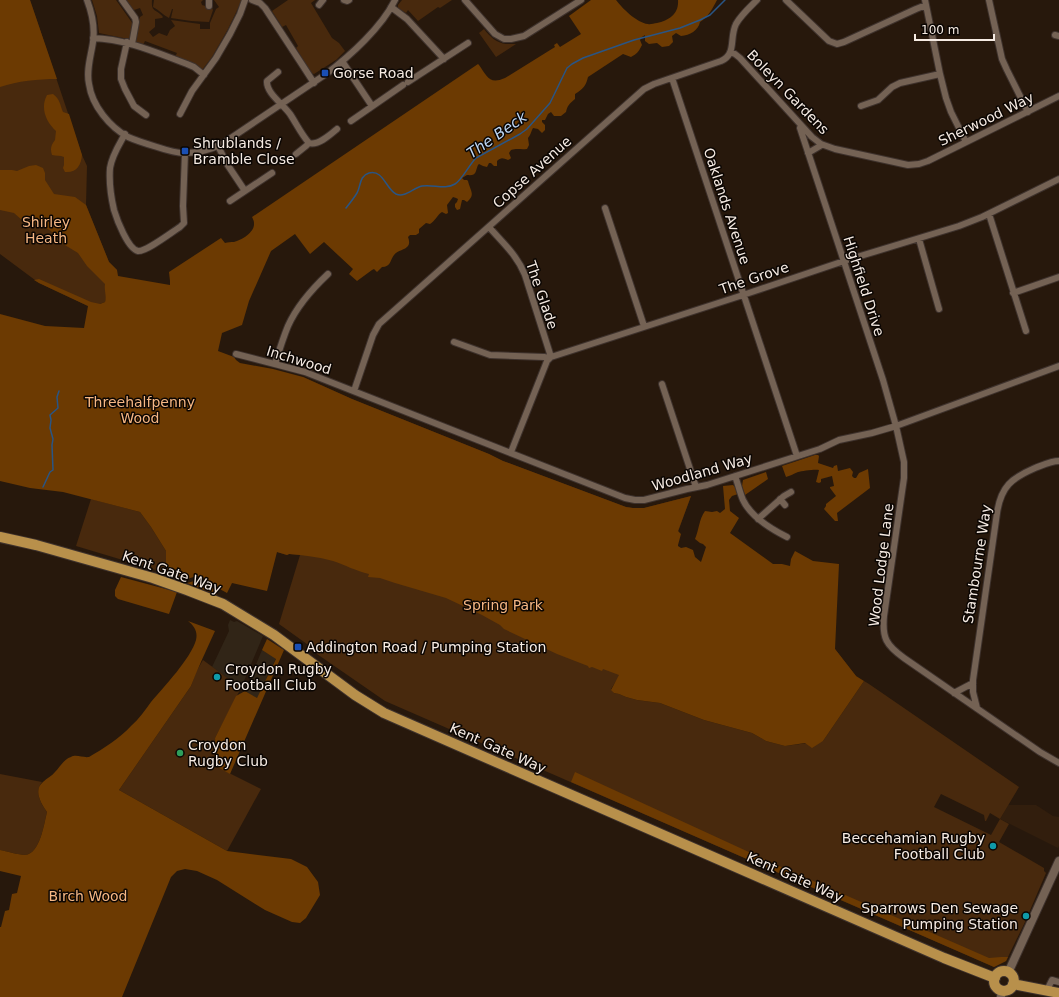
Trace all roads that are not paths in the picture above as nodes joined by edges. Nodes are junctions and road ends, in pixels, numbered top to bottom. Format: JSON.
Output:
{"nodes":[{"id":1,"x":87,"y":0,"type":"edge"},
{"id":2,"x":122,"y":0,"type":"edge"},
{"id":3,"x":245,"y":0,"type":"edge"},
{"id":4,"x":252,"y":0,"type":"edge"},
{"id":5,"x":344,"y":0,"type":"edge"},
{"id":6,"x":350,"y":0,"type":"edge"},
{"id":7,"x":395,"y":0,"type":"edge"},
{"id":8,"x":465,"y":0,"type":"edge"},
{"id":9,"x":581,"y":0,"type":"edge"},
{"id":10,"x":757,"y":0,"type":"edge"},
{"id":11,"x":786,"y":0,"type":"edge"},
{"id":12,"x":989,"y":0,"type":"edge"},
{"id":13,"x":925,"y":3,"type":"edge"},
{"id":14,"x":391,"y":7,"type":"junction"},
{"id":15,"x":93,"y":38,"type":"junction"},
{"id":16,"x":130,"y":43,"type":"junction"},
{"id":17,"x":468,"y":43,"type":"dead end"},
{"id":18,"x":730,"y":52,"type":"junction"},
{"id":19,"x":444,"y":59,"type":"junction"},
{"id":20,"x":342,"y":61,"type":"junction"},
{"id":21,"x":278,"y":72,"type":"dead end"},
{"id":22,"x":940,"y":74,"type":"junction"},
{"id":23,"x":204,"y":75,"type":"junction"},
{"id":24,"x":672,"y":78,"type":"junction"},
{"id":25,"x":314,"y":82,"type":"junction"},
{"id":26,"x":1059,"y":96,"type":"edge"},
{"id":27,"x":281,"y":104,"type":"junction"},
{"id":28,"x":372,"y":106,"type":"junction"},
{"id":29,"x":861,"y":106,"type":"dead end"},
{"id":30,"x":1028,"y":112,"type":"junction"},
{"id":31,"x":180,"y":114,"type":"dead end"},
{"id":32,"x":146,"y":115,"type":"dead end"},
{"id":33,"x":351,"y":121,"type":"dead end"},
{"id":34,"x":801,"y":125,"type":"junction"},
{"id":35,"x":337,"y":129,"type":"dead end"},
{"id":36,"x":125,"y":134,"type":"junction"},
{"id":37,"x":309,"y":142,"type":"junction"},
{"id":38,"x":966,"y":142,"type":"junction"},
{"id":39,"x":821,"y":144,"type":"junction"},
{"id":40,"x":218,"y":146,"type":"junction"},
{"id":41,"x":185,"y":153,"type":"junction"},
{"id":42,"x":808,"y":153,"type":"junction"},
{"id":43,"x":296,"y":154,"type":"dead end"},
{"id":44,"x":923,"y":163,"type":"joint"},
{"id":45,"x":272,"y":173,"type":"dead end"},
{"id":46,"x":1059,"y":179,"type":"edge"},
{"id":47,"x":245,"y":191,"type":"junction"},
{"id":48,"x":230,"y":201,"type":"dead end"},
{"id":49,"x":605,"y":208,"type":"dead end"},
{"id":50,"x":989,"y":214,"type":"junction"},
{"id":51,"x":489,"y":227,"type":"junction"},
{"id":52,"x":918,"y":239,"type":"junction"},
{"id":53,"x":844,"y":261,"type":"junction"},
{"id":54,"x":323,"y":276,"type":"dead end"},
{"id":55,"x":1059,"y":277,"type":"edge"},
{"id":56,"x":1013,"y":293,"type":"junction"},
{"id":57,"x":743,"y":295,"type":"junction"},
{"id":58,"x":939,"y":309,"type":"dead end"},
{"id":59,"x":644,"y":326,"type":"junction"},
{"id":60,"x":1026,"y":331,"type":"dead end"},
{"id":61,"x":453,"y":342,"type":"dead end"},
{"id":62,"x":236,"y":354,"type":"dead end"},
{"id":63,"x":550,"y":358,"type":"junction"},
{"id":64,"x":275,"y":364,"type":"junction"},
{"id":65,"x":1058,"y":369,"type":"edge"},
{"id":66,"x":662,"y":384,"type":"dead end"},
{"id":67,"x":354,"y":391,"type":"junction"},
{"id":68,"x":896,"y":426,"type":"junction"},
{"id":69,"x":511,"y":452,"type":"junction"},
{"id":70,"x":797,"y":456,"type":"junction"},
{"id":71,"x":1059,"y":461,"type":"edge"},
{"id":72,"x":735,"y":476,"type":"junction"},
{"id":73,"x":696,"y":487,"type":"junction"},
{"id":74,"x":790,"y":492,"type":"dead end"},
{"id":75,"x":780,"y":499,"type":"junction"},
{"id":76,"x":786,"y":506,"type":"dead end"},
{"id":77,"x":758,"y":518,"type":"junction"},
{"id":78,"x":0,"y":537,"type":"edge"},
{"id":79,"x":787,"y":537,"type":"dead end"},
{"id":80,"x":972,"y":683,"type":"junction"},
{"id":81,"x":954,"y":692,"type":"junction"},
{"id":82,"x":977,"y":708,"type":"junction"},
{"id":83,"x":1059,"y":763,"type":"edge"},
{"id":84,"x":1059,"y":861,"type":"edge"},
{"id":85,"x":1008,"y":973,"type":"junction"},
{"id":86,"x":995,"y":978,"type":"junction"},
{"id":87,"x":1059,"y":982,"type":"edge"},
{"id":88,"x":1013,"y":984,"type":"junction"},
{"id":89,"x":1049,"y":986,"type":"dead end"},
{"id":90,"x":1059,"y":993,"type":"edge"},
{"id":91,"x":1001,"y":994,"type":"edge"}],
"edges":[{"from":1,"to":15,"type":"street"},
{"from":2,"to":16,"type":"street"},
{"from":3,"to":23,"type":"street"},
{"from":4,"to":25,"type":"street"},
{"from":5,"to":6,"type":"street"},
{"from":7,"to":14,"type":"street"},
{"from":8,"to":9,"type":"street"},
{"from":10,"to":18,"type":"street"},
{"from":11,"to":13,"type":"street"},
{"from":12,"to":30,"type":"street"},
{"from":13,"to":22,"type":"street"},
{"from":14,"to":19,"type":"street"},
{"from":14,"to":20,"type":"street"},
{"from":15,"to":16,"type":"street"},
{"from":15,"to":36,"type":"street"},
{"from":16,"to":23,"type":"street"},
{"from":16,"to":32,"type":"street"},
{"from":17,"to":19,"type":"street"},
{"from":18,"to":24,"type":"street","name":"Copse Avenue"},
{"from":18,"to":34,"type":"street","name":"Boleyn Gardens"},
{"from":19,"to":28,"type":"street"},
{"from":20,"to":25,"type":"street"},
{"from":20,"to":28,"type":"street"},
{"from":21,"to":27,"type":"street"},
{"from":22,"to":29,"type":"street"},
{"from":22,"to":38,"type":"street"},
{"from":23,"to":31,"type":"street"},
{"from":24,"to":51,"type":"street","name":"Copse Avenue"},
{"from":24,"to":57,"type":"street","name":"Oaklands Avenue"},
{"from":25,"to":27,"type":"street"},
{"from":26,"to":30,"type":"street","name":"Sherwood Way"},
{"from":27,"to":37,"type":"street"},
{"from":27,"to":40,"type":"street"},
{"from":28,"to":33,"type":"street"},
{"from":30,"to":38,"type":"street","name":"Sherwood Way"},
{"from":34,"to":39,"type":"street","name":"Boleyn Gardens"},
{"from":34,"to":42,"type":"street","name":"Highfield Drive"},
{"from":35,"to":37,"type":"street"},
{"from":36,"to":41,"type":"street"},
{"from":36,"to":41,"type":"street"},
{"from":37,"to":43,"type":"street"},
{"from":38,"to":44,"type":"street","name":"Sherwood Way"},
{"from":39,"to":42,"type":"street"},
{"from":39,"to":44,"type":"street","name":"Boleyn Gardens"},
{"from":40,"to":41,"type":"street"},
{"from":40,"to":47,"type":"street"},
{"from":42,"to":53,"type":"street","name":"Highfield Drive"},
{"from":45,"to":47,"type":"street"},
{"from":46,"to":50,"type":"street","name":"The Grove"},
{"from":47,"to":48,"type":"street"},
{"from":49,"to":59,"type":"street"},
{"from":50,"to":52,"type":"street","name":"The Grove"},
{"from":50,"to":56,"type":"street"},
{"from":51,"to":63,"type":"street","name":"The Glade"},
{"from":51,"to":67,"type":"street","name":"Copse Avenue"},
{"from":52,"to":53,"type":"street","name":"The Grove"},
{"from":52,"to":58,"type":"street"},
{"from":53,"to":57,"type":"street","name":"The Grove"},
{"from":53,"to":68,"type":"street","name":"Highfield Drive"},
{"from":54,"to":64,"type":"street"},
{"from":55,"to":56,"type":"street"},
{"from":56,"to":60,"type":"street"},
{"from":57,"to":59,"type":"street","name":"The Grove"},
{"from":57,"to":70,"type":"street","name":"Oaklands Avenue"},
{"from":59,"to":63,"type":"street","name":"The Grove"},
{"from":61,"to":63,"type":"street"},
{"from":62,"to":64,"type":"street","name":"Inchwood"},
{"from":63,"to":69,"type":"street"},
{"from":64,"to":67,"type":"street","name":"Inchwood"},
{"from":65,"to":68,"type":"street","name":"Woodland Way"},
{"from":66,"to":73,"type":"street"},
{"from":67,"to":69,"type":"street","name":"Woodland Way"},
{"from":68,"to":70,"type":"street","name":"Woodland Way"},
{"from":68,"to":81,"type":"street","name":"Wood Lodge Lane"},
{"from":69,"to":73,"type":"street","name":"Woodland Way"},
{"from":70,"to":72,"type":"street","name":"Woodland Way"},
{"from":71,"to":80,"type":"street","name":"Stambourne Way"},
{"from":72,"to":73,"type":"street","name":"Woodland Way"},
{"from":72,"to":77,"type":"street"},
{"from":74,"to":75,"type":"street"},
{"from":75,"to":76,"type":"street"},
{"from":75,"to":77,"type":"street"},
{"from":77,"to":79,"type":"street"},
{"from":78,"to":86,"type":"main road","name":"Kent Gate Way"},
{"from":80,"to":81,"type":"street"},
{"from":80,"to":82,"type":"street","name":"Stambourne Way"},
{"from":81,"to":82,"type":"street","name":"Wood Lodge Lane"},
{"from":82,"to":83,"type":"street","name":"Wood Lodge Lane"},
{"from":84,"to":85,"type":"street"},
{"from":85,"to":86,"type":"main road"},
{"from":85,"to":88,"type":"main road"},
{"from":86,"to":91,"type":"main road"},
{"from":87,"to":89,"type":"street"},
{"from":88,"to":90,"type":"main road"},
{"from":88,"to":91,"type":"main road"}]}
